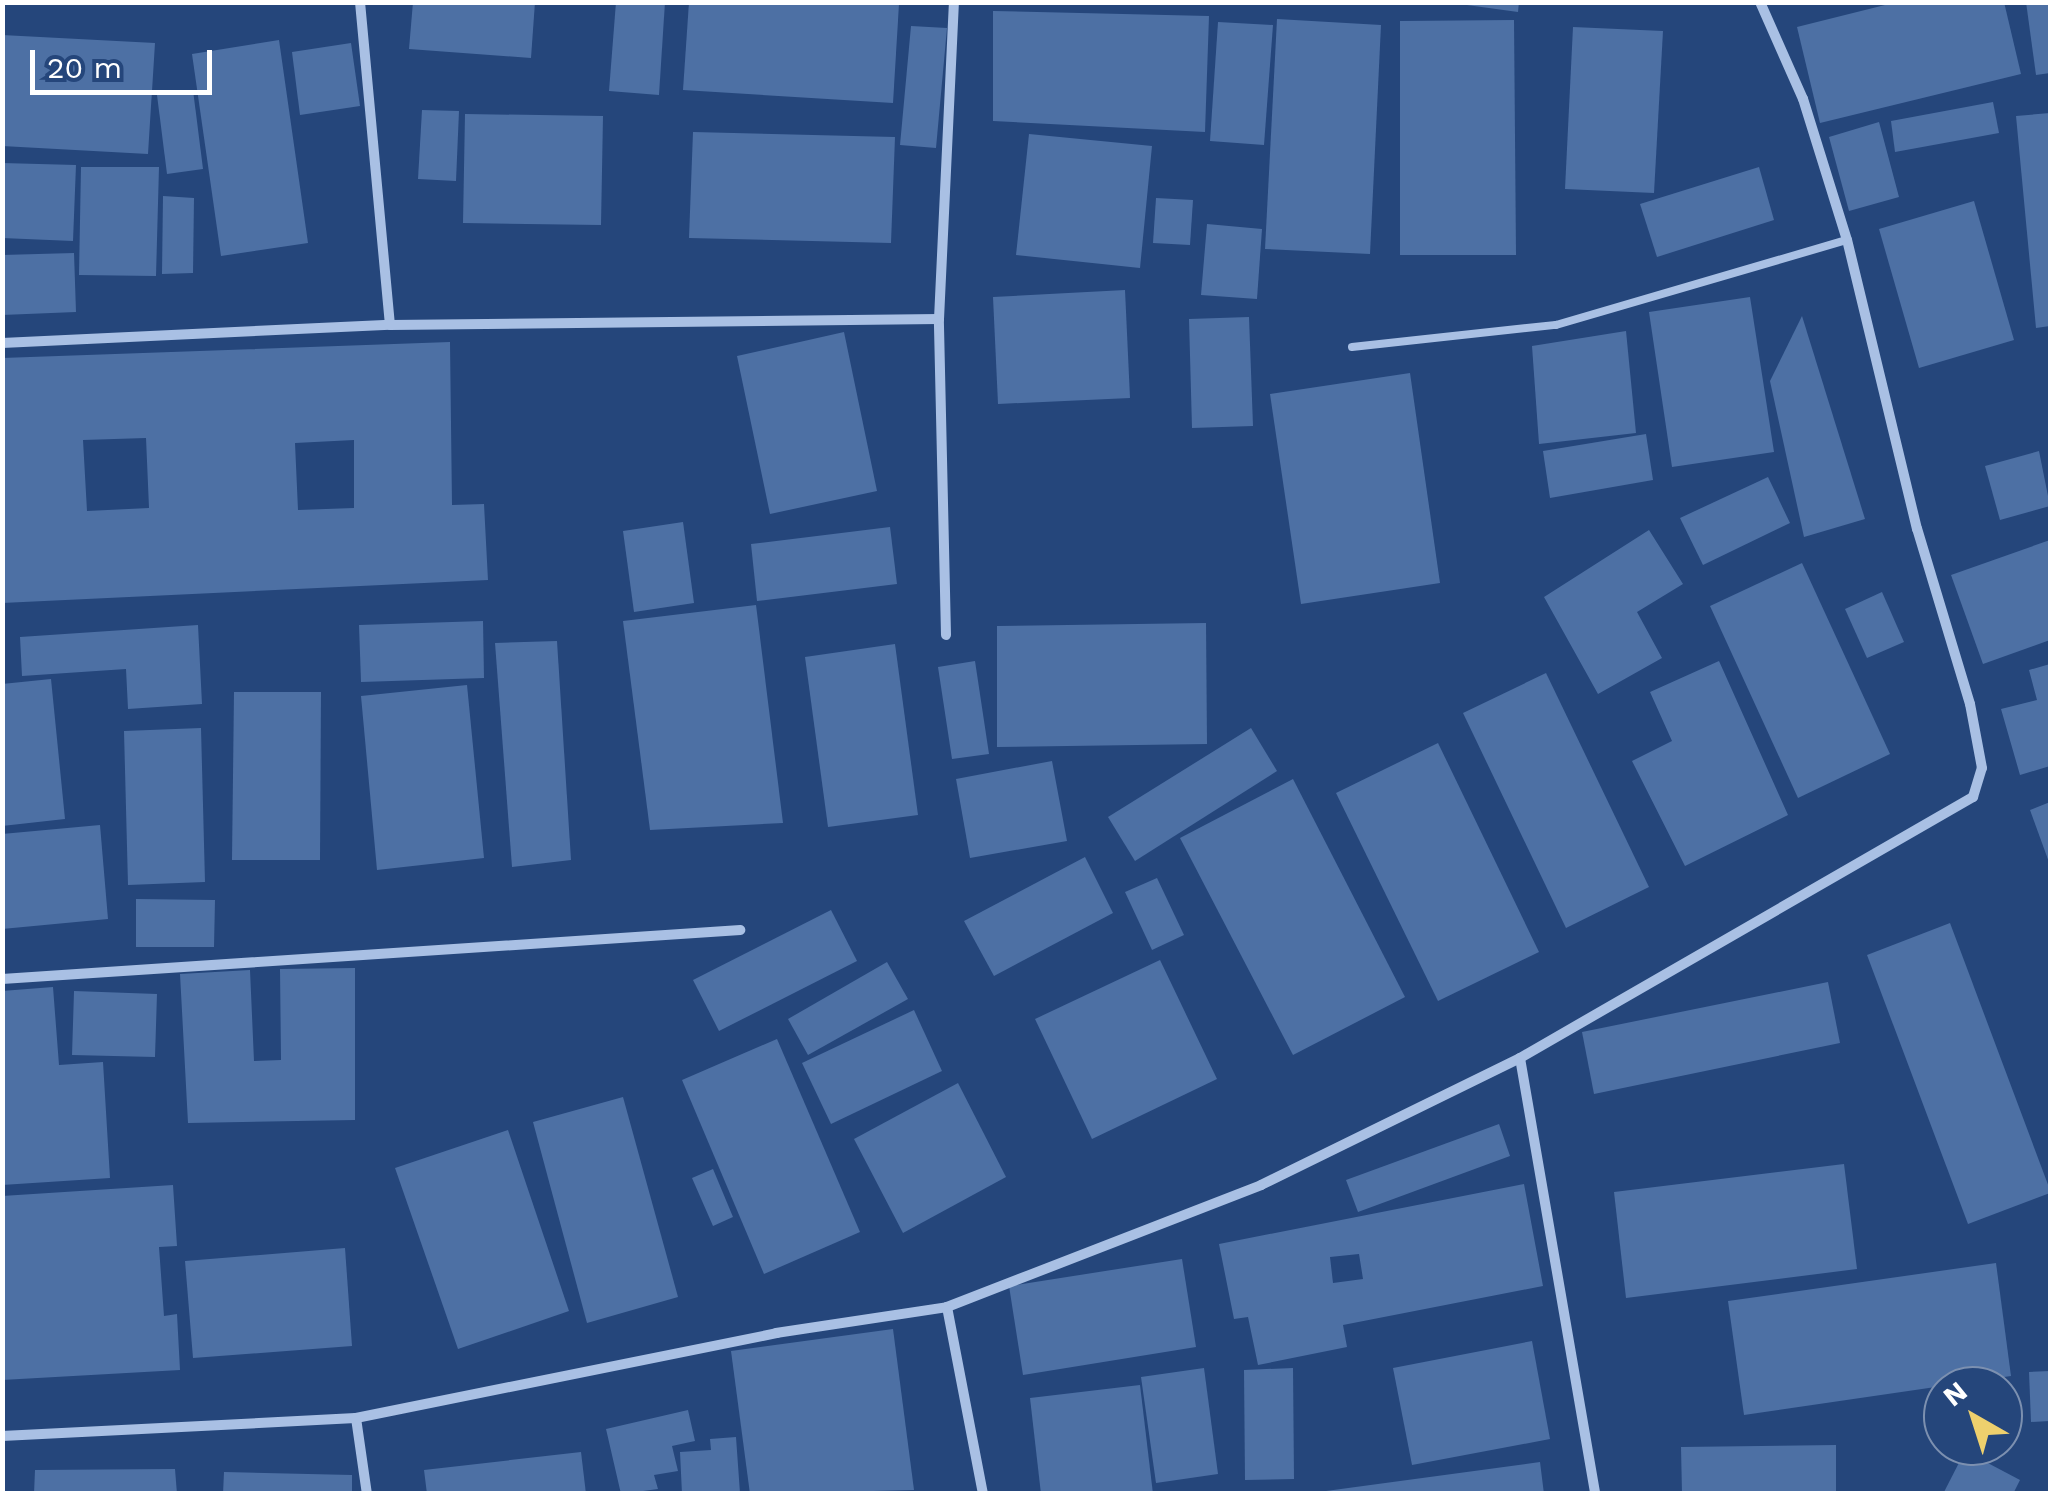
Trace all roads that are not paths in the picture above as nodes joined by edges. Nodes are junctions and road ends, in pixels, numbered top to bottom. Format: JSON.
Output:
{"nodes":[{"id":1,"x":360,"y":2,"type":"edge"},
{"id":2,"x":954,"y":2,"type":"edge"},
{"id":3,"x":1760,"y":2,"type":"edge"},
{"id":4,"x":1846,"y":240,"type":"junction"},
{"id":5,"x":938,"y":319,"type":"junction"},
{"id":6,"x":390,"y":325,"type":"junction"},
{"id":7,"x":2,"y":343,"type":"edge"},
{"id":8,"x":1352,"y":347,"type":"dead end"},
{"id":9,"x":946,"y":635,"type":"dead end"},
{"id":10,"x":740,"y":930,"type":"dead end"},
{"id":11,"x":2,"y":979,"type":"edge"},
{"id":12,"x":1520,"y":1058,"type":"junction"},
{"id":13,"x":947,"y":1307,"type":"junction"},
{"id":14,"x":356,"y":1418,"type":"junction"},
{"id":15,"x":2,"y":1436,"type":"edge"},
{"id":16,"x":366,"y":1494,"type":"edge"},
{"id":17,"x":983,"y":1494,"type":"edge"},
{"id":18,"x":1594,"y":1494,"type":"edge"}],
"edges":[{"from":1,"to":6,"type":"street"},
{"from":2,"to":5,"type":"street"},
{"from":3,"to":4,"type":"street"},
{"from":4,"to":8,"type":"lane"},
{"from":4,"to":12,"type":"street"},
{"from":5,"to":6,"type":"street"},
{"from":5,"to":9,"type":"street"},
{"from":6,"to":7,"type":"street"},
{"from":10,"to":11,"type":"street"},
{"from":12,"to":13,"type":"street"},
{"from":12,"to":18,"type":"street"},
{"from":13,"to":14,"type":"street"},
{"from":13,"to":17,"type":"street"},
{"from":14,"to":15,"type":"street"},
{"from":14,"to":16,"type":"street"}]}
